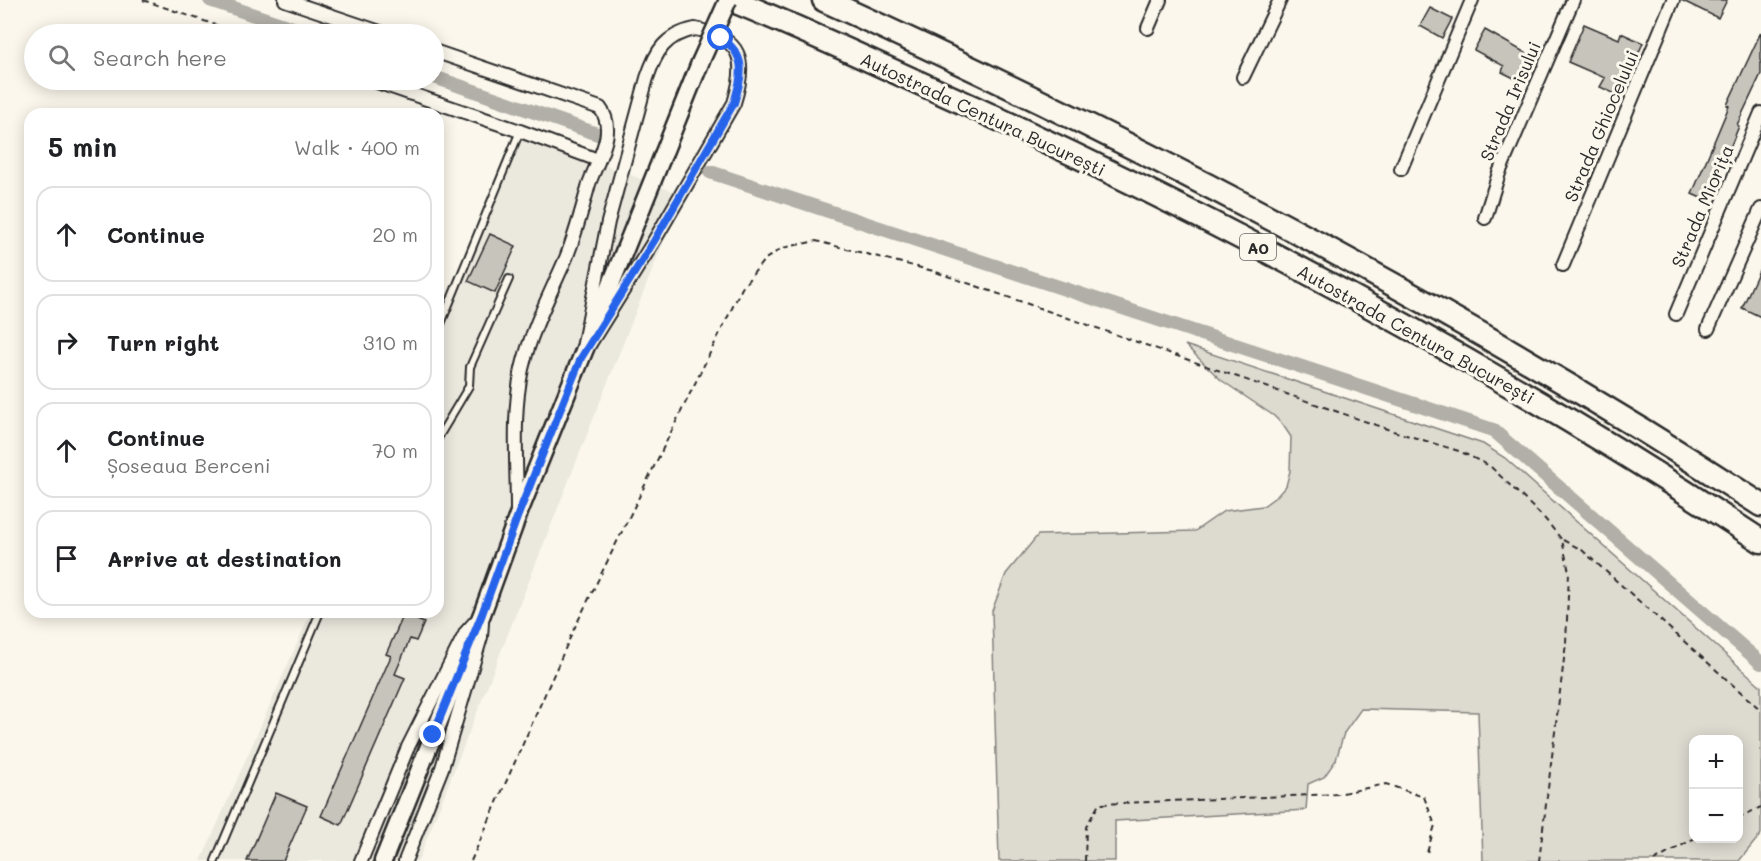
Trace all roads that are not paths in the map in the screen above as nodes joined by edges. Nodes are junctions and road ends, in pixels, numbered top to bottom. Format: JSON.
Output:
{"nodes":[{"id":1,"x":285,"y":0,"type":"edge"},
{"id":2,"x":729,"y":0,"type":"edge"},
{"id":3,"x":824,"y":0,"type":"edge"},
{"id":4,"x":1160,"y":0,"type":"edge"},
{"id":5,"x":1280,"y":0,"type":"edge"},
{"id":6,"x":1472,"y":0,"type":"edge"},
{"id":7,"x":1573,"y":0,"type":"edge"},
{"id":8,"x":1673,"y":0,"type":"edge"},
{"id":9,"x":356,"y":24,"type":"edge"},
{"id":10,"x":1148,"y":28,"type":"dead end"},
{"id":11,"x":444,"y":54,"type":"edge"},
{"id":12,"x":1243,"y":77,"type":"dead end"},
{"id":13,"x":401,"y":90,"type":"edge"},
{"id":14,"x":1761,"y":113,"type":"edge"},
{"id":15,"x":520,"y":130,"type":"junction"},
{"id":16,"x":598,"y":160,"type":"junction"},
{"id":17,"x":1401,"y":169,"type":"dead end"},
{"id":18,"x":1761,"y":209,"type":"edge"},
{"id":19,"x":1485,"y":218,"type":"dead end"},
{"id":20,"x":1563,"y":265,"type":"dead end"},
{"id":21,"x":509,"y":279,"type":"dead end"},
{"id":22,"x":1676,"y":314,"type":"dead end"},
{"id":23,"x":444,"y":316,"type":"edge"},
{"id":24,"x":1708,"y":329,"type":"dead end"},
{"id":25,"x":581,"y":358,"type":"junction"},
{"id":26,"x":444,"y":428,"type":"edge"},
{"id":27,"x":1761,"y":505,"type":"edge"},
{"id":28,"x":518,"y":515,"type":"junction"},
{"id":29,"x":1761,"y":541,"type":"edge"},
{"id":30,"x":482,"y":614,"type":"junction"},
{"id":31,"x":317,"y":618,"type":"edge"},
{"id":32,"x":215,"y":861,"type":"edge"},
{"id":33,"x":361,"y":861,"type":"edge"},
{"id":34,"x":383,"y":861,"type":"edge"},
{"id":35,"x":405,"y":861,"type":"edge"}],
"edges":[{"from":1,"to":9,"type":"street"},
{"from":2,"to":25,"type":"main road","bridge":true},
{"from":2,"to":29,"type":"highway","name":"Autostrada Centura București","number":"A0"},
{"from":3,"to":27,"type":"highway","name":"Autostrada Centura București","number":"A0"},
{"from":4,"to":10,"type":"street"},
{"from":5,"to":12,"type":"street"},
{"from":6,"to":17,"type":"street"},
{"from":7,"to":19,"type":"street","name":"Strada Irisului"},
{"from":8,"to":20,"type":"street","name":"Strada Ghiocelului"},
{"from":11,"to":16,"type":"street"},
{"from":13,"to":15,"type":"street"},
{"from":14,"to":22,"type":"street","name":"Strada Miorița"},
{"from":15,"to":16,"type":"street"},
{"from":15,"to":23,"type":"lane"},
{"from":16,"to":28,"type":"street"},
{"from":18,"to":24,"type":"street"},
{"from":21,"to":26,"type":"lane"},
{"from":25,"to":25,"type":"street"},
{"from":25,"to":28,"type":"main road"},
{"from":28,"to":30,"type":"main road"},
{"from":30,"to":33,"type":"street"},
{"from":30,"to":34,"type":"main road"},
{"from":30,"to":35,"type":"street"},
{"from":31,"to":32,"type":"lane"}]}
